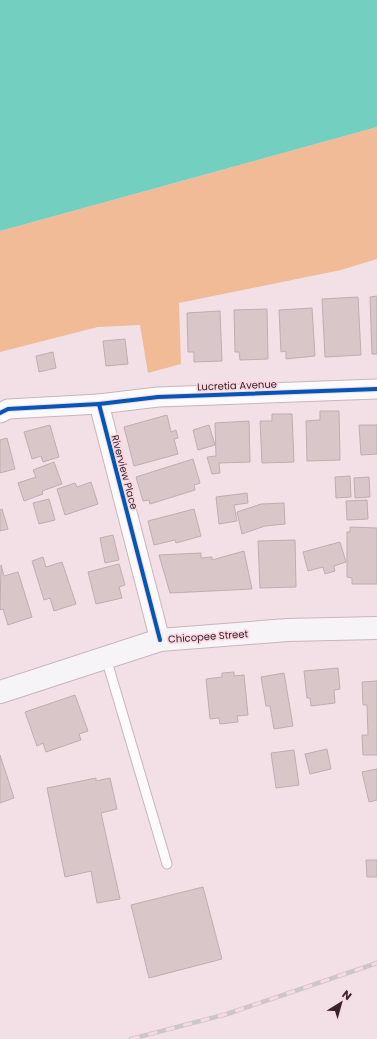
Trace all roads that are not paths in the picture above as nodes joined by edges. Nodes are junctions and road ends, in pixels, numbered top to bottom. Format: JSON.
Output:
{"nodes":[{"id":1,"x":377,"y":389,"type":"edge"},
{"id":2,"x":99,"y":404,"type":"junction"},
{"id":3,"x":0,"y":413,"type":"edge"},
{"id":4,"x":377,"y":628,"type":"edge"},
{"id":5,"x":160,"y":640,"type":"junction"},
{"id":6,"x":106,"y":658,"type":"junction"},
{"id":7,"x":0,"y":692,"type":"edge"},
{"id":8,"x":167,"y":864,"type":"dead end"}],
"edges":[{"from":1,"to":2,"type":"street","name":"Lucretia Avenue"},
{"from":2,"to":3,"type":"street"},
{"from":2,"to":5,"type":"street","name":"Riverview Place"},
{"from":4,"to":5,"type":"main road","name":"Chicopee Street"},
{"from":5,"to":6,"type":"main road","name":"Chicopee Street"},
{"from":6,"to":7,"type":"main road","name":"Chicopee Street"},
{"from":6,"to":8,"type":"lane"}]}
